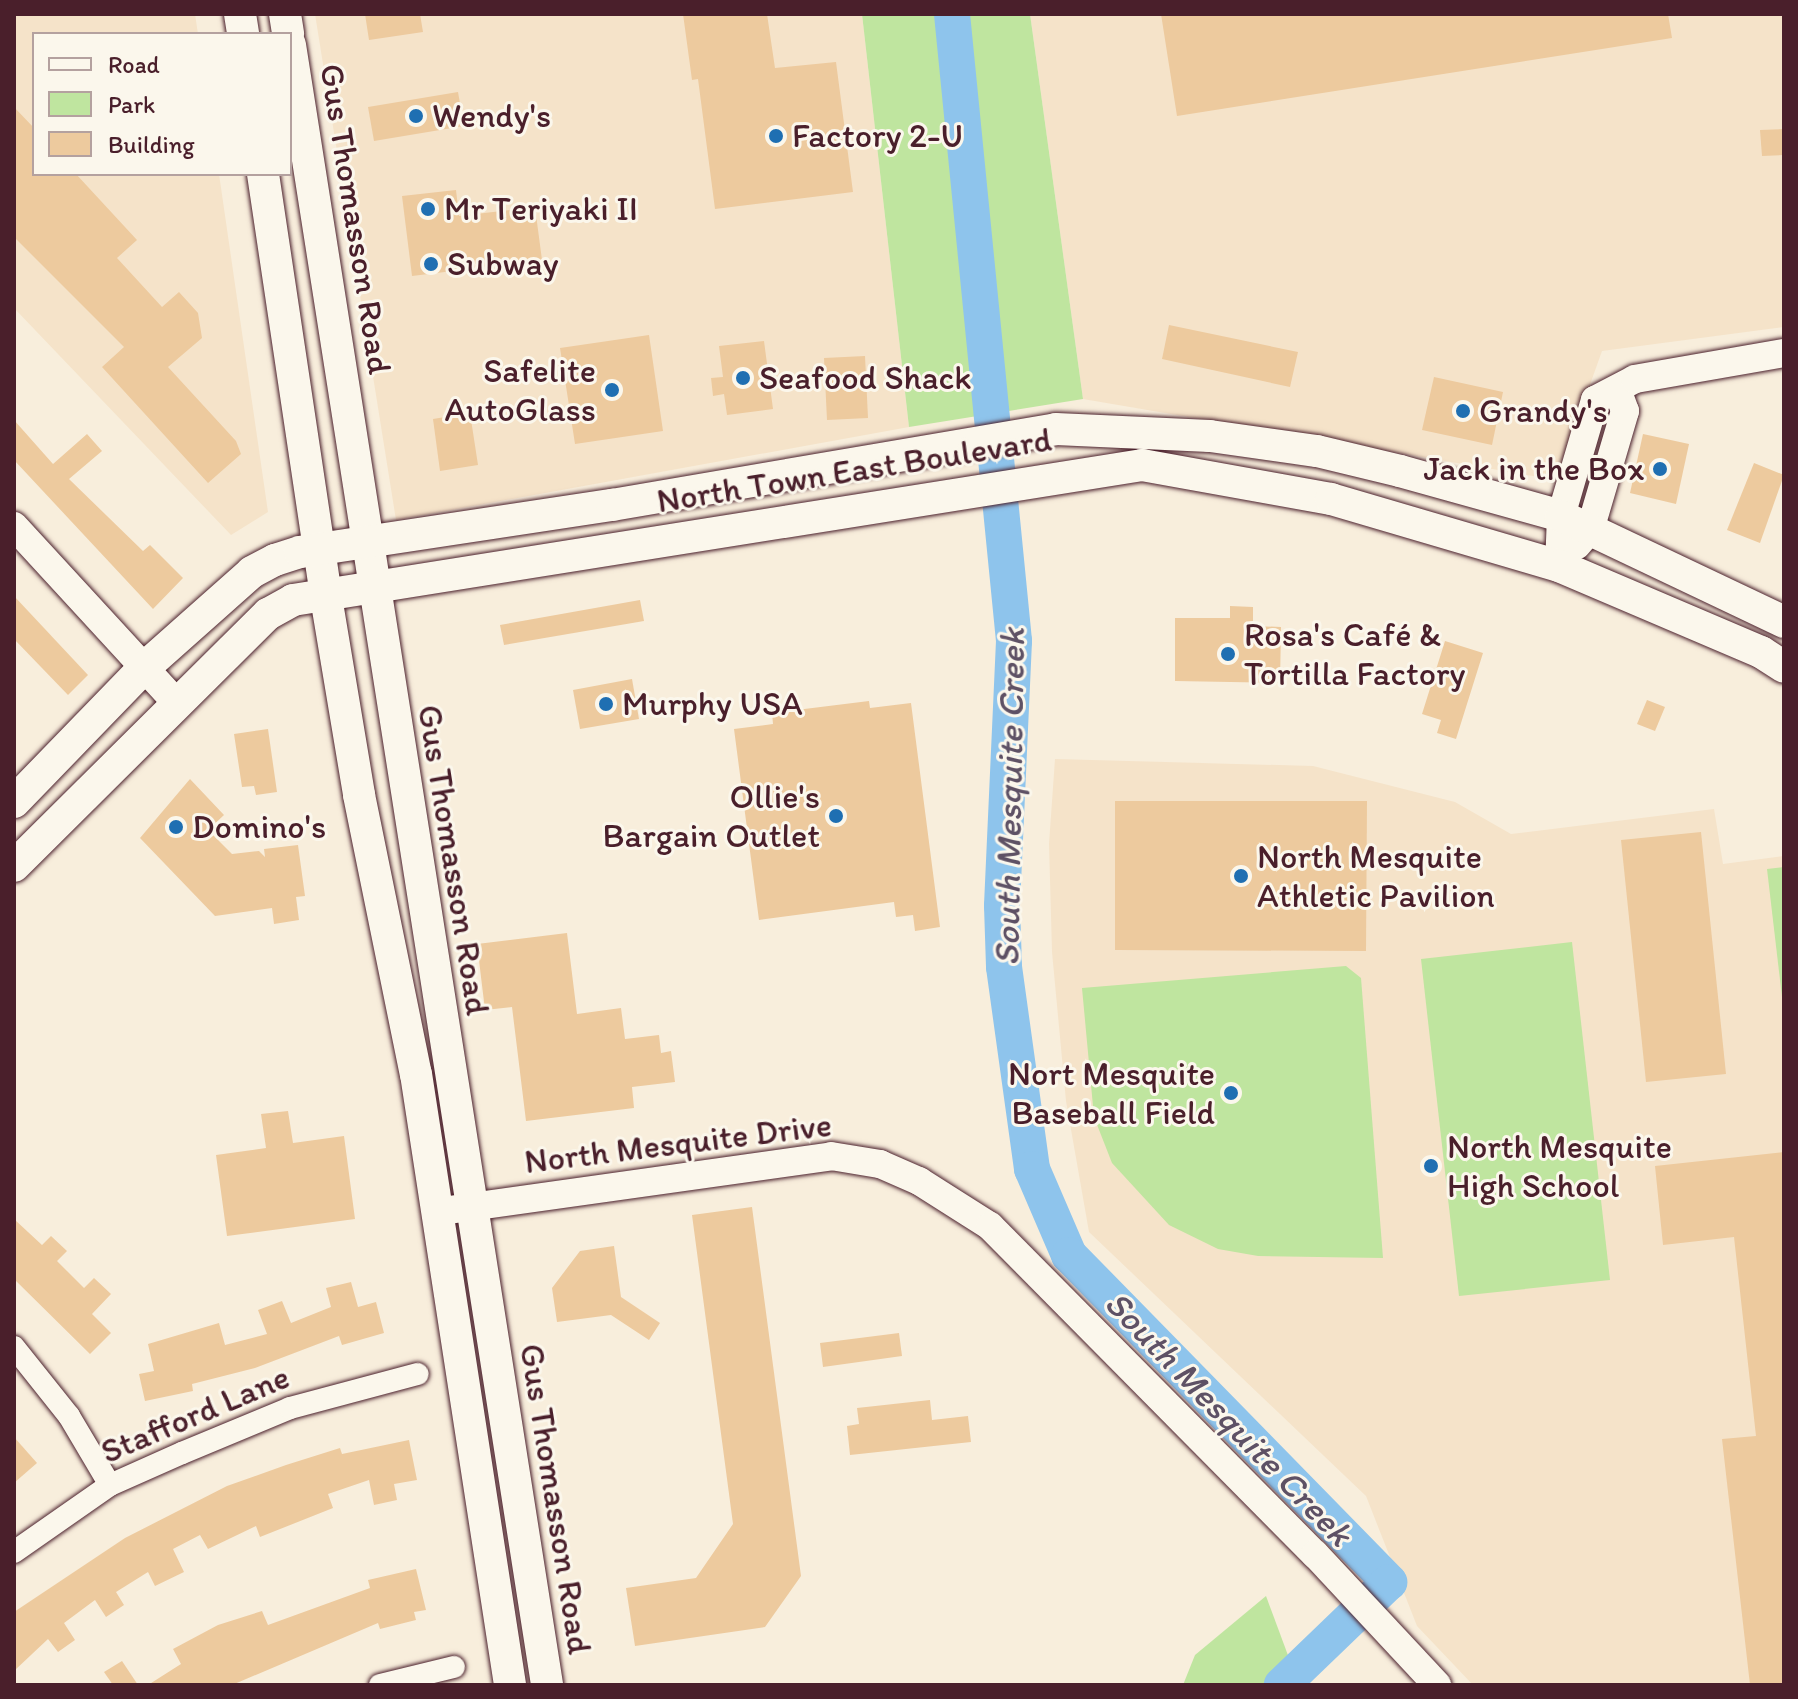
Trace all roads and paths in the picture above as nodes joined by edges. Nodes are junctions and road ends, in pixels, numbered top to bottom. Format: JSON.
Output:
{"nodes":[{"id":1,"x":292,"y":58,"type":"edge"},
{"id":2,"x":263,"y":176,"type":"edge"},
{"id":3,"x":1784,"y":353,"type":"edge"},
{"id":4,"x":1618,"y":392,"type":"junction"},
{"id":5,"x":1317,"y":451,"type":"junction"},
{"id":6,"x":697,"y":490,"type":"junction"},
{"id":7,"x":1310,"y":496,"type":"junction"},
{"id":8,"x":1561,"y":516,"type":"junction"},
{"id":9,"x":14,"y":526,"type":"edge"},
{"id":10,"x":1590,"y":530,"type":"junction"},
{"id":11,"x":690,"y":536,"type":"junction"},
{"id":12,"x":368,"y":541,"type":"junction"},
{"id":13,"x":319,"y":549,"type":"junction"},
{"id":14,"x":1559,"y":566,"type":"junction"},
{"id":15,"x":374,"y":584,"type":"junction"},
{"id":16,"x":325,"y":591,"type":"junction"},
{"id":17,"x":1784,"y":622,"type":"edge"},
{"id":18,"x":1784,"y":667,"type":"edge"},
{"id":19,"x":144,"y":668,"type":"junction"},
{"id":20,"x":177,"y":703,"type":"junction"},
{"id":21,"x":14,"y":802,"type":"edge"},
{"id":22,"x":14,"y":866,"type":"edge"},
{"id":23,"x":422,"y":912,"type":"junction"},
{"id":24,"x":383,"y":919,"type":"junction"},
{"id":25,"x":474,"y":1205,"type":"junction"},
{"id":26,"x":437,"y":1212,"type":"junction"},
{"id":27,"x":14,"y":1347,"type":"edge"},
{"id":28,"x":418,"y":1374,"type":"dead end"},
{"id":29,"x":110,"y":1485,"type":"junction"},
{"id":30,"x":483,"y":1510,"type":"junction"},
{"id":31,"x":519,"y":1511,"type":"junction"},
{"id":32,"x":14,"y":1552,"type":"edge"},
{"id":33,"x":454,"y":1667,"type":"dead end"},
{"id":34,"x":380,"y":1685,"type":"edge"},
{"id":35,"x":510,"y":1685,"type":"edge"},
{"id":36,"x":547,"y":1685,"type":"edge"},
{"id":37,"x":1437,"y":1685,"type":"edge"}],
"edges":[{"from":1,"to":12,"type":"main road","name":"Gus Thomasson Road"},
{"from":2,"to":13,"type":"main road"},
{"from":3,"to":4,"type":"street"},
{"from":4,"to":8,"type":"street"},
{"from":4,"to":10,"type":"street"},
{"from":5,"to":6,"type":"main road","name":"North Town East Boulevard"},
{"from":5,"to":7,"type":"main road"},
{"from":5,"to":8,"type":"main road","name":"North Town East Boulevard"},
{"from":6,"to":11,"type":"main road"},
{"from":6,"to":12,"type":"main road","name":"North Town East Boulevard"},
{"from":7,"to":11,"type":"main road","name":"North Town East Boulevard"},
{"from":7,"to":14,"type":"main road","name":"North Town East Boulevard"},
{"from":8,"to":10,"type":"main road","name":"North Town East Boulevard"},
{"from":8,"to":14,"type":"street"},
{"from":9,"to":19,"type":"street"},
{"from":10,"to":14,"type":"street"},
{"from":10,"to":17,"type":"main road","name":"North Town East Boulevard"},
{"from":11,"to":15,"type":"main road","name":"North Town East Boulevard"},
{"from":12,"to":13,"type":"main road","name":"North Town East Boulevard"},
{"from":12,"to":15,"type":"main road","name":"Gus Thomasson Road"},
{"from":13,"to":16,"type":"main road"},
{"from":13,"to":19,"type":"main road","name":"North Town East Boulevard"},
{"from":14,"to":18,"type":"main road","name":"North Town East Boulevard"},
{"from":15,"to":16,"type":"main road","name":"North Town East Boulevard"},
{"from":15,"to":23,"type":"main road","name":"Gus Thomasson Road"},
{"from":16,"to":20,"type":"main road","name":"North Town East Boulevard"},
{"from":16,"to":24,"type":"main road"},
{"from":19,"to":20,"type":"street"},
{"from":19,"to":21,"type":"main road","name":"North Town East Boulevard"},
{"from":20,"to":22,"type":"main road","name":"North Town East Boulevard"},
{"from":23,"to":24,"type":"main road"},
{"from":23,"to":25,"type":"main road","name":"Gus Thomasson Road"},
{"from":24,"to":26,"type":"main road"},
{"from":25,"to":26,"type":"street","name":"North Mesquite Drive"},
{"from":25,"to":31,"type":"main road","name":"Gus Thomasson Road"},
{"from":25,"to":37,"type":"street","name":"North Mesquite Drive"},
{"from":26,"to":30,"type":"main road"},
{"from":27,"to":29,"type":"street"},
{"from":28,"to":29,"type":"street","name":"Stafford Lane"},
{"from":29,"to":32,"type":"street","name":"Stafford Lane"},
{"from":30,"to":31,"type":"main road"},
{"from":30,"to":35,"type":"main road"},
{"from":31,"to":36,"type":"main road","name":"Gus Thomasson Road"},
{"from":33,"to":34,"type":"street"}]}
